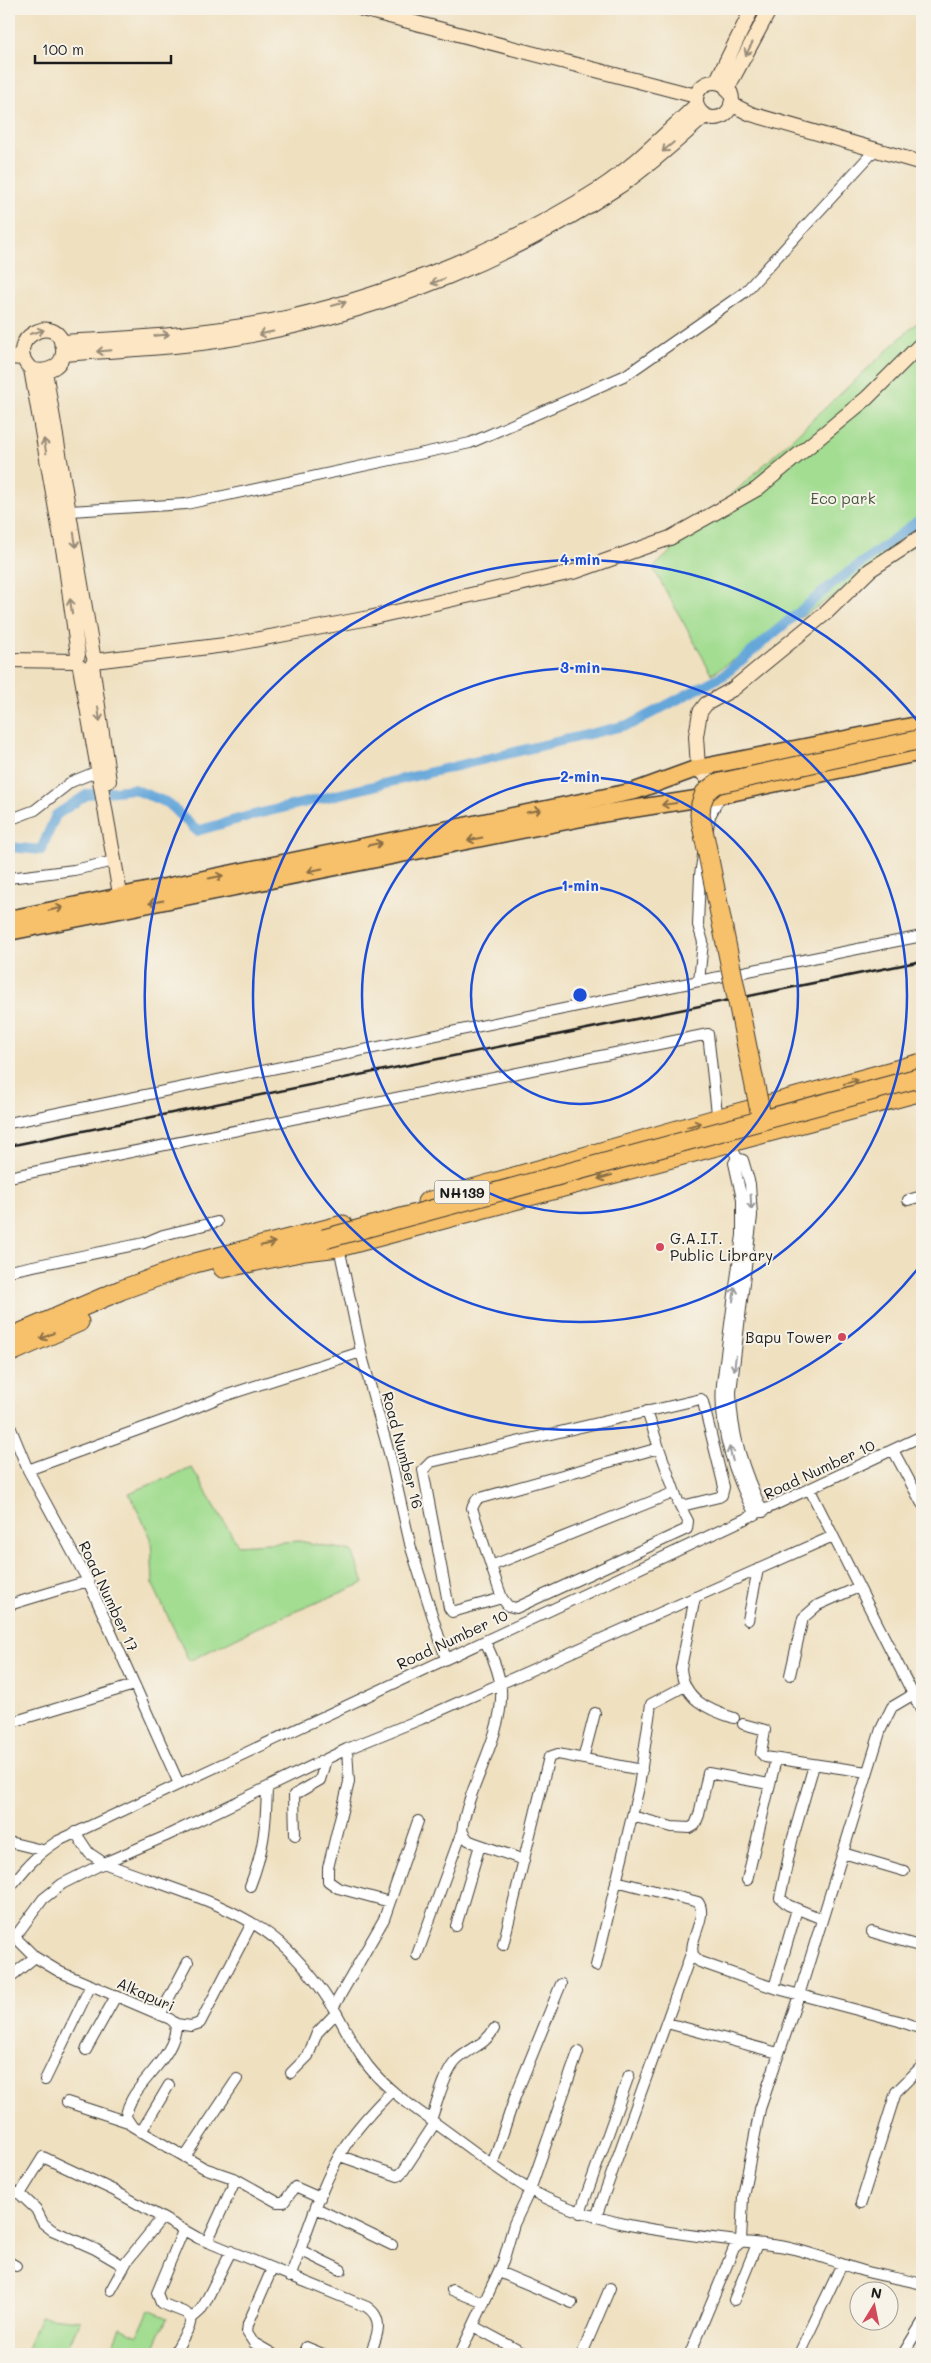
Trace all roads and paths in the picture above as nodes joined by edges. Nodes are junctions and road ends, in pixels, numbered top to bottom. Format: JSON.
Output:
{"nodes":[{"id":1,"x":362,"y":9,"type":"edge"},
{"id":2,"x":752,"y":9,"type":"edge"},
{"id":3,"x":770,"y":9,"type":"edge"},
{"id":4,"x":722,"y":86,"type":"junction"},
{"id":5,"x":731,"y":104,"type":"junction"},
{"id":6,"x":699,"y":106,"type":"junction"},
{"id":7,"x":875,"y":150,"type":"junction"},
{"id":8,"x":922,"y":163,"type":"edge"},
{"id":9,"x":922,"y":343,"type":"edge"},
{"id":10,"x":62,"y":348,"type":"junction"},
{"id":11,"x":23,"y":357,"type":"edge"},
{"id":12,"x":70,"y":511,"type":"junction"},
{"id":13,"x":922,"y":536,"type":"edge"},
{"id":14,"x":9,"y":660,"type":"edge"},
{"id":15,"x":85,"y":661,"type":"junction"},
{"id":16,"x":922,"y":724,"type":"edge"},
{"id":17,"x":922,"y":739,"type":"edge"},
{"id":18,"x":922,"y":752,"type":"edge"},
{"id":19,"x":698,"y":768,"type":"junction"},
{"id":20,"x":102,"y":774,"type":"junction"},
{"id":21,"x":721,"y":795,"type":"junction"},
{"id":22,"x":108,"y":802,"type":"junction"},
{"id":23,"x":9,"y":820,"type":"edge"},
{"id":24,"x":114,"y":861,"type":"junction"},
{"id":25,"x":9,"y":878,"type":"edge"},
{"id":26,"x":126,"y":901,"type":"junction"},
{"id":27,"x":9,"y":919,"type":"edge"},
{"id":28,"x":9,"y":932,"type":"edge"},
{"id":29,"x":922,"y":936,"type":"edge"},
{"id":30,"x":698,"y":981,"type":"junction"},
{"id":31,"x":922,"y":1063,"type":"edge"},
{"id":32,"x":922,"y":1077,"type":"edge"},
{"id":33,"x":922,"y":1091,"type":"edge"},
{"id":34,"x":798,"y":1097,"type":"junction"},
{"id":35,"x":716,"y":1119,"type":"junction"},
{"id":36,"x":762,"y":1121,"type":"junction"},
{"id":37,"x":804,"y":1122,"type":"junction"},
{"id":38,"x":9,"y":1123,"type":"edge"},
{"id":39,"x":733,"y":1150,"type":"junction"},
{"id":40,"x":9,"y":1177,"type":"edge"},
{"id":41,"x":922,"y":1196,"type":"edge"},
{"id":42,"x":908,"y":1200,"type":"dead end"},
{"id":43,"x":217,"y":1222,"type":"dead end"},
{"id":44,"x":317,"y":1243,"type":"junction"},
{"id":45,"x":9,"y":1271,"type":"edge"},
{"id":46,"x":9,"y":1338,"type":"edge"},
{"id":47,"x":361,"y":1352,"type":"junction"},
{"id":48,"x":9,"y":1353,"type":"edge"},
{"id":49,"x":647,"y":1411,"type":"junction"},
{"id":50,"x":9,"y":1424,"type":"edge"},
{"id":51,"x":922,"y":1436,"type":"edge"},
{"id":52,"x":659,"y":1448,"type":"junction"},
{"id":53,"x":893,"y":1450,"type":"junction"},
{"id":54,"x":28,"y":1470,"type":"junction"},
{"id":55,"x":742,"y":1479,"type":"junction"},
{"id":56,"x":724,"y":1487,"type":"junction"},
{"id":57,"x":810,"y":1490,"type":"junction"},
{"id":58,"x":673,"y":1492,"type":"junction"},
{"id":59,"x":679,"y":1504,"type":"junction"},
{"id":60,"x":922,"y":1504,"type":"edge"},
{"id":61,"x":759,"y":1514,"type":"junction"},
{"id":62,"x":833,"y":1536,"type":"junction"},
{"id":63,"x":491,"y":1566,"type":"junction"},
{"id":64,"x":758,"y":1569,"type":"junction"},
{"id":65,"x":88,"y":1581,"type":"junction"},
{"id":66,"x":859,"y":1586,"type":"junction"},
{"id":67,"x":695,"y":1597,"type":"junction"},
{"id":68,"x":502,"y":1598,"type":"junction"},
{"id":69,"x":9,"y":1605,"type":"edge"},
{"id":70,"x":748,"y":1620,"type":"dead end"},
{"id":71,"x":485,"y":1641,"type":"junction"},
{"id":72,"x":446,"y":1659,"type":"junction"},
{"id":73,"x":790,"y":1675,"type":"dead end"},
{"id":74,"x":500,"y":1683,"type":"junction"},
{"id":75,"x":134,"y":1685,"type":"junction"},
{"id":76,"x":685,"y":1686,"type":"junction"},
{"id":77,"x":914,"y":1694,"type":"junction"},
{"id":78,"x":922,"y":1712,"type":"edge"},
{"id":79,"x":595,"y":1713,"type":"dead end"},
{"id":80,"x":9,"y":1723,"type":"edge"},
{"id":81,"x":348,"y":1749,"type":"junction"},
{"id":82,"x":326,"y":1759,"type":"junction"},
{"id":83,"x":583,"y":1759,"type":"junction"},
{"id":84,"x":776,"y":1759,"type":"junction"},
{"id":85,"x":814,"y":1764,"type":"junction"},
{"id":86,"x":642,"y":1770,"type":"junction"},
{"id":87,"x":867,"y":1772,"type":"junction"},
{"id":88,"x":179,"y":1784,"type":"junction"},
{"id":89,"x":769,"y":1784,"type":"junction"},
{"id":90,"x":267,"y":1788,"type":"junction"},
{"id":91,"x":632,"y":1816,"type":"junction"},
{"id":92,"x":418,"y":1821,"type":"dead end"},
{"id":93,"x":462,"y":1831,"type":"junction"},
{"id":94,"x":75,"y":1832,"type":"junction"},
{"id":95,"x":295,"y":1834,"type":"dead end"},
{"id":96,"x":9,"y":1842,"type":"edge"},
{"id":97,"x":480,"y":1845,"type":"junction"},
{"id":98,"x":42,"y":1850,"type":"junction"},
{"id":99,"x":843,"y":1853,"type":"junction"},
{"id":100,"x":524,"y":1860,"type":"junction"},
{"id":101,"x":104,"y":1863,"type":"junction"},
{"id":102,"x":904,"y":1871,"type":"dead end"},
{"id":103,"x":747,"y":1880,"type":"dead end"},
{"id":104,"x":616,"y":1881,"type":"junction"},
{"id":105,"x":250,"y":1886,"type":"dead end"},
{"id":106,"x":9,"y":1889,"type":"edge"},
{"id":107,"x":390,"y":1902,"type":"junction"},
{"id":108,"x":797,"y":1909,"type":"junction"},
{"id":109,"x":822,"y":1919,"type":"junction"},
{"id":110,"x":252,"y":1923,"type":"junction"},
{"id":111,"x":456,"y":1926,"type":"dead end"},
{"id":112,"x":872,"y":1932,"type":"dead end"},
{"id":113,"x":12,"y":1934,"type":"edge"},
{"id":114,"x":503,"y":1944,"type":"dead end"},
{"id":115,"x":922,"y":1947,"type":"edge"},
{"id":116,"x":692,"y":1951,"type":"junction"},
{"id":117,"x":417,"y":1955,"type":"dead end"},
{"id":118,"x":35,"y":1957,"type":"junction"},
{"id":119,"x":188,"y":1962,"type":"dead end"},
{"id":120,"x":596,"y":1966,"type":"dead end"},
{"id":121,"x":9,"y":1978,"type":"edge"},
{"id":122,"x":561,"y":1984,"type":"dead end"},
{"id":123,"x":91,"y":1985,"type":"junction"},
{"id":124,"x":774,"y":1988,"type":"junction"},
{"id":125,"x":799,"y":1995,"type":"junction"},
{"id":126,"x":116,"y":1996,"type":"junction"},
{"id":127,"x":334,"y":2010,"type":"junction"},
{"id":128,"x":160,"y":2015,"type":"junction"},
{"id":129,"x":667,"y":2023,"type":"junction"},
{"id":130,"x":176,"y":2024,"type":"junction"},
{"id":131,"x":494,"y":2029,"type":"dead end"},
{"id":132,"x":922,"y":2029,"type":"edge"},
{"id":133,"x":86,"y":2050,"type":"dead end"},
{"id":134,"x":578,"y":2052,"type":"dead end"},
{"id":135,"x":778,"y":2052,"type":"junction"},
{"id":136,"x":922,"y":2066,"type":"edge"},
{"id":137,"x":291,"y":2073,"type":"dead end"},
{"id":138,"x":629,"y":2075,"type":"dead end"},
{"id":139,"x":45,"y":2080,"type":"dead end"},
{"id":140,"x":237,"y":2080,"type":"dead end"},
{"id":141,"x":169,"y":2085,"type":"dead end"},
{"id":142,"x":392,"y":2091,"type":"junction"},
{"id":143,"x":67,"y":2102,"type":"dead end"},
{"id":144,"x":128,"y":2122,"type":"junction"},
{"id":145,"x":433,"y":2122,"type":"junction"},
{"id":146,"x":141,"y":2132,"type":"junction"},
{"id":147,"x":183,"y":2155,"type":"junction"},
{"id":148,"x":340,"y":2156,"type":"junction"},
{"id":149,"x":492,"y":2165,"type":"junction"},
{"id":150,"x":236,"y":2179,"type":"junction"},
{"id":151,"x":530,"y":2190,"type":"junction"},
{"id":152,"x":9,"y":2191,"type":"edge"},
{"id":153,"x":20,"y":2194,"type":"junction"},
{"id":154,"x":318,"y":2203,"type":"junction"},
{"id":155,"x":861,"y":2203,"type":"dead end"},
{"id":156,"x":580,"y":2212,"type":"junction"},
{"id":157,"x":596,"y":2217,"type":"junction"},
{"id":158,"x":160,"y":2219,"type":"junction"},
{"id":159,"x":183,"y":2232,"type":"junction"},
{"id":160,"x":206,"y":2242,"type":"junction"},
{"id":161,"x":740,"y":2242,"type":"junction"},
{"id":162,"x":757,"y":2244,"type":"junction"},
{"id":163,"x":392,"y":2245,"type":"dead end"},
{"id":164,"x":300,"y":2250,"type":"junction"},
{"id":165,"x":231,"y":2251,"type":"junction"},
{"id":166,"x":842,"y":2264,"type":"junction"},
{"id":167,"x":124,"y":2266,"type":"junction"},
{"id":168,"x":272,"y":2269,"type":"junction"},
{"id":169,"x":341,"y":2270,"type":"dead end"},
{"id":170,"x":499,"y":2272,"type":"junction"},
{"id":171,"x":290,"y":2277,"type":"junction"},
{"id":172,"x":922,"y":2284,"type":"edge"},
{"id":173,"x":610,"y":2288,"type":"dead end"},
{"id":174,"x":111,"y":2290,"type":"dead end"},
{"id":175,"x":452,"y":2290,"type":"dead end"},
{"id":176,"x":734,"y":2300,"type":"dead end"},
{"id":177,"x":484,"y":2303,"type":"junction"},
{"id":178,"x":572,"y":2303,"type":"dead end"},
{"id":179,"x":190,"y":2319,"type":"junction"},
{"id":180,"x":922,"y":2323,"type":"edge"},
{"id":181,"x":473,"y":2326,"type":"junction"},
{"id":182,"x":306,"y":2347,"type":"dead end"},
{"id":183,"x":174,"y":2354,"type":"edge"},
{"id":184,"x":273,"y":2354,"type":"edge"},
{"id":185,"x":323,"y":2354,"type":"edge"},
{"id":186,"x":370,"y":2354,"type":"edge"},
{"id":187,"x":460,"y":2354,"type":"edge"},
{"id":188,"x":525,"y":2354,"type":"edge"},
{"id":189,"x":582,"y":2354,"type":"edge"},
{"id":190,"x":690,"y":2354,"type":"edge"},
{"id":191,"x":799,"y":2354,"type":"edge"},
{"id":192,"x":903,"y":2354,"type":"edge"}],
"edges":[{"from":1,"to":6,"type":"street"},
{"from":2,"to":4,"type":"street"},
{"from":3,"to":4,"type":"street","one_way":true},
{"from":4,"to":5,"type":"street"},
{"from":4,"to":6,"type":"street"},
{"from":5,"to":6,"type":"street"},
{"from":5,"to":7,"type":"street"},
{"from":6,"to":10,"type":"street"},
{"from":7,"to":8,"type":"street"},
{"from":7,"to":12,"type":"street"},
{"from":9,"to":15,"type":"street"},
{"from":10,"to":11,"type":"street"},
{"from":11,"to":10,"type":"street","one_way":true},
{"from":11,"to":12,"type":"street"},
{"from":15,"to":11,"type":"street","one_way":true},
{"from":12,"to":15,"type":"street","one_way":true},
{"from":13,"to":19,"type":"street"},
{"from":14,"to":15,"type":"street"},
{"from":15,"to":20,"type":"street"},
{"from":16,"to":19,"type":"main road"},
{"from":17,"to":36,"type":"highway","bridge":true},
{"from":18,"to":21,"type":"main road"},
{"from":19,"to":21,"type":"street"},
{"from":26,"to":19,"type":"main road","one_way":true},
{"from":20,"to":22,"type":"street"},
{"from":20,"to":23,"type":"street"},
{"from":21,"to":26,"type":"main road","one_way":true},
{"from":21,"to":30,"type":"street"},
{"from":22,"to":24,"type":"street"},
{"from":22,"to":26,"type":"street"},
{"from":24,"to":25,"type":"street"},
{"from":24,"to":26,"type":"street"},
{"from":27,"to":26,"type":"main road","one_way":true},
{"from":26,"to":28,"type":"main road"},
{"from":29,"to":30,"type":"street"},
{"from":30,"to":38,"type":"street"},
{"from":34,"to":31,"type":"highway","number":"NH139","one_way":true},
{"from":32,"to":36,"type":"highway","bridge":true},
{"from":33,"to":37,"type":"highway","number":"NH139"},
{"from":34,"to":35,"type":"highway","number":"NH139"},
{"from":34,"to":37,"type":"highway"},
{"from":35,"to":39,"type":"street"},
{"from":35,"to":40,"type":"street"},
{"from":44,"to":35,"type":"highway","number":"NH139","one_way":true},
{"from":36,"to":44,"type":"highway","bridge":true},
{"from":37,"to":39,"type":"highway","number":"NH139"},
{"from":39,"to":44,"type":"highway","number":"NH139","one_way":true},
{"from":39,"to":55,"type":"street"},
{"from":41,"to":42,"type":"street"},
{"from":43,"to":45,"type":"street"},
{"from":46,"to":44,"type":"highway","number":"NH139","one_way":true},
{"from":44,"to":47,"type":"street","name":"Road Number 16"},
{"from":44,"to":48,"type":"highway","number":"NH139","one_way":true},
{"from":47,"to":54,"type":"street"},
{"from":47,"to":72,"type":"street","name":"Road Number 16"},
{"from":49,"to":52,"type":"street"},
{"from":49,"to":56,"type":"street"},
{"from":49,"to":68,"type":"street"},
{"from":50,"to":54,"type":"street","name":"Road Number 17"},
{"from":51,"to":53,"type":"street","name":"Road Number 10"},
{"from":52,"to":58,"type":"street"},
{"from":52,"to":63,"type":"street"},
{"from":53,"to":57,"type":"street","name":"Road Number 10"},
{"from":53,"to":60,"type":"street"},
{"from":54,"to":65,"type":"street","name":"Road Number 17"},
{"from":55,"to":56,"type":"street"},
{"from":55,"to":61,"type":"street"},
{"from":56,"to":59,"type":"street"},
{"from":57,"to":61,"type":"street","name":"Road Number 10"},
{"from":57,"to":62,"type":"street"},
{"from":58,"to":59,"type":"street"},
{"from":58,"to":63,"type":"street"},
{"from":59,"to":68,"type":"street"},
{"from":61,"to":71,"type":"street","name":"Road Number 10"},
{"from":62,"to":64,"type":"street"},
{"from":62,"to":66,"type":"street"},
{"from":63,"to":68,"type":"street"},
{"from":64,"to":67,"type":"street"},
{"from":64,"to":70,"type":"street"},
{"from":65,"to":69,"type":"street"},
{"from":65,"to":75,"type":"street","name":"Road Number 17"},
{"from":66,"to":73,"type":"street"},
{"from":66,"to":77,"type":"street"},
{"from":67,"to":74,"type":"street"},
{"from":67,"to":76,"type":"street"},
{"from":71,"to":72,"type":"street","name":"Road Number 10"},
{"from":71,"to":74,"type":"street"},
{"from":72,"to":88,"type":"street","name":"Road Number 10"},
{"from":74,"to":81,"type":"street"},
{"from":74,"to":93,"type":"street"},
{"from":75,"to":80,"type":"street"},
{"from":75,"to":88,"type":"street","name":"Road Number 17"},
{"from":76,"to":84,"type":"street"},
{"from":76,"to":86,"type":"street"},
{"from":77,"to":78,"type":"street"},
{"from":77,"to":87,"type":"street"},
{"from":79,"to":83,"type":"street"},
{"from":81,"to":82,"type":"street"},
{"from":81,"to":107,"type":"street"},
{"from":82,"to":90,"type":"street"},
{"from":82,"to":95,"type":"street"},
{"from":83,"to":86,"type":"street"},
{"from":83,"to":100,"type":"street"},
{"from":84,"to":85,"type":"street"},
{"from":84,"to":89,"type":"street"},
{"from":85,"to":87,"type":"street"},
{"from":85,"to":108,"type":"street"},
{"from":86,"to":91,"type":"street"},
{"from":87,"to":99,"type":"street"},
{"from":88,"to":94,"type":"street","name":"Road Number 10"},
{"from":89,"to":91,"type":"street"},
{"from":89,"to":103,"type":"street"},
{"from":90,"to":101,"type":"street"},
{"from":90,"to":105,"type":"street"},
{"from":91,"to":104,"type":"street"},
{"from":92,"to":107,"type":"street"},
{"from":93,"to":97,"type":"street"},
{"from":93,"to":117,"type":"street"},
{"from":94,"to":98,"type":"street","name":"Road Number 10"},
{"from":94,"to":101,"type":"street"},
{"from":96,"to":98,"type":"street"},
{"from":97,"to":100,"type":"street"},
{"from":97,"to":111,"type":"street"},
{"from":98,"to":106,"type":"street","name":"Road Number 10"},
{"from":99,"to":102,"type":"street"},
{"from":99,"to":109,"type":"street"},
{"from":100,"to":114,"type":"street"},
{"from":101,"to":110,"type":"street"},
{"from":101,"to":113,"type":"street"},
{"from":104,"to":116,"type":"street"},
{"from":104,"to":120,"type":"street"},
{"from":107,"to":127,"type":"street"},
{"from":108,"to":109,"type":"street"},
{"from":108,"to":124,"type":"street"},
{"from":109,"to":125,"type":"street"},
{"from":110,"to":127,"type":"street"},
{"from":110,"to":130,"type":"street"},
{"from":112,"to":115,"type":"street"},
{"from":113,"to":118,"type":"street","name":"Alkapuri"},
{"from":116,"to":124,"type":"street"},
{"from":116,"to":129,"type":"street"},
{"from":118,"to":121,"type":"street"},
{"from":118,"to":123,"type":"street","name":"Alkapuri"},
{"from":119,"to":128,"type":"street"},
{"from":122,"to":149,"type":"street"},
{"from":123,"to":126,"type":"street","name":"Alkapuri"},
{"from":123,"to":139,"type":"street"},
{"from":124,"to":125,"type":"street"},
{"from":125,"to":132,"type":"street"},
{"from":125,"to":135,"type":"street"},
{"from":126,"to":128,"type":"street","name":"Alkapuri"},
{"from":126,"to":133,"type":"street"},
{"from":127,"to":137,"type":"street"},
{"from":127,"to":142,"type":"street"},
{"from":128,"to":130,"type":"street","name":"Alkapuri"},
{"from":129,"to":135,"type":"street"},
{"from":129,"to":157,"type":"street"},
{"from":130,"to":144,"type":"street","name":"Alkapuri"},
{"from":131,"to":145,"type":"street"},
{"from":134,"to":151,"type":"street"},
{"from":135,"to":161,"type":"street"},
{"from":136,"to":155,"type":"street"},
{"from":138,"to":156,"type":"street"},
{"from":140,"to":147,"type":"street"},
{"from":141,"to":146,"type":"street"},
{"from":142,"to":145,"type":"street"},
{"from":142,"to":148,"type":"street"},
{"from":143,"to":144,"type":"street"},
{"from":144,"to":146,"type":"street"},
{"from":145,"to":148,"type":"street"},
{"from":145,"to":149,"type":"street"},
{"from":146,"to":147,"type":"street"},
{"from":147,"to":150,"type":"street"},
{"from":148,"to":154,"type":"street"},
{"from":149,"to":151,"type":"street"},
{"from":150,"to":154,"type":"street"},
{"from":150,"to":160,"type":"street"},
{"from":151,"to":156,"type":"street"},
{"from":151,"to":170,"type":"street"},
{"from":152,"to":153,"type":"street"},
{"from":153,"to":158,"type":"street"},
{"from":153,"to":167,"type":"street"},
{"from":154,"to":163,"type":"street"},
{"from":154,"to":164,"type":"street"},
{"from":156,"to":157,"type":"street"},
{"from":157,"to":161,"type":"street"},
{"from":158,"to":159,"type":"street"},
{"from":158,"to":167,"type":"street"},
{"from":159,"to":160,"type":"street"},
{"from":159,"to":179,"type":"street"},
{"from":160,"to":165,"type":"street"},
{"from":161,"to":162,"type":"street"},
{"from":161,"to":190,"type":"street"},
{"from":162,"to":166,"type":"street"},
{"from":162,"to":176,"type":"street"},
{"from":164,"to":169,"type":"street"},
{"from":164,"to":171,"type":"street"},
{"from":165,"to":168,"type":"street"},
{"from":165,"to":179,"type":"street"},
{"from":166,"to":172,"type":"street"},
{"from":166,"to":191,"type":"street"},
{"from":167,"to":174,"type":"street"},
{"from":168,"to":171,"type":"street"},
{"from":168,"to":184,"type":"street"},
{"from":170,"to":177,"type":"street"},
{"from":170,"to":178,"type":"street"},
{"from":171,"to":186,"type":"street"},
{"from":173,"to":189,"type":"street"},
{"from":175,"to":177,"type":"street"},
{"from":177,"to":181,"type":"street"},
{"from":179,"to":183,"type":"street"},
{"from":180,"to":192,"type":"street"},
{"from":181,"to":187,"type":"street"},
{"from":181,"to":188,"type":"street"},
{"from":182,"to":185,"type":"street"}]}
